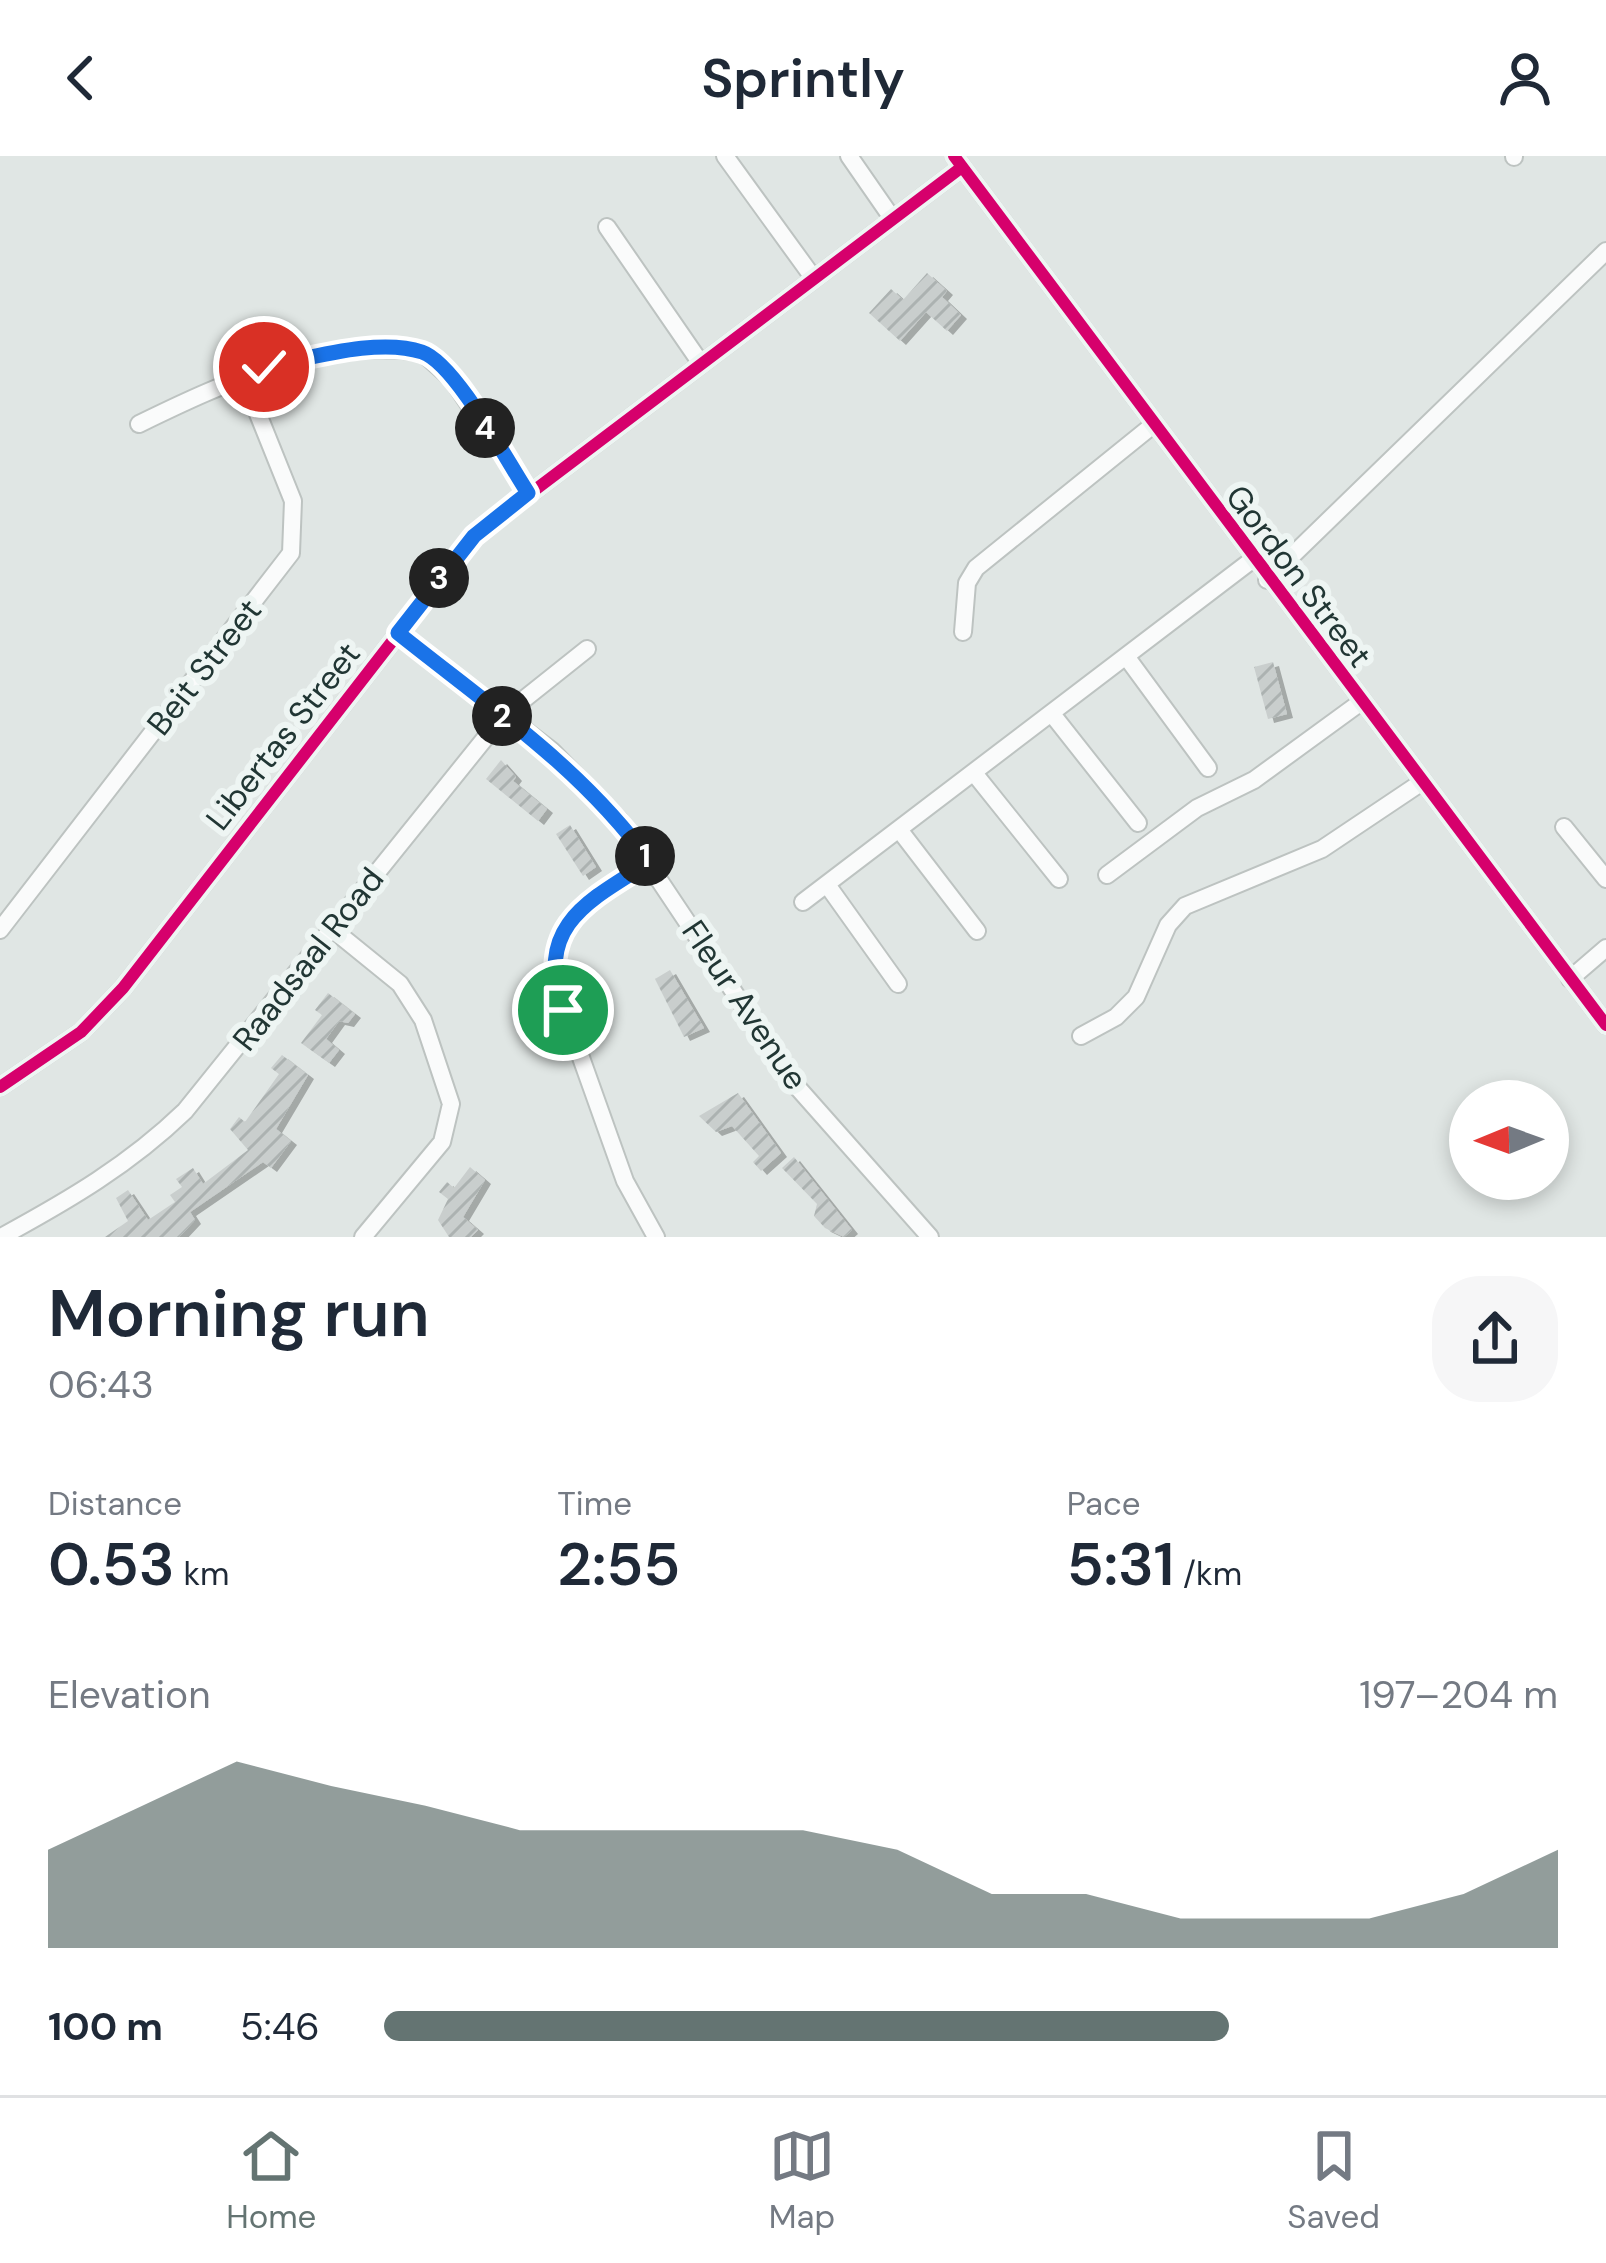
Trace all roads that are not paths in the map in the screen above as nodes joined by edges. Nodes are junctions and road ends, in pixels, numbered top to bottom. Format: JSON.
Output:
{"nodes":[{"id":1,"x":724,"y":156,"type":"edge"},
{"id":2,"x":848,"y":156,"type":"edge"},
{"id":3,"x":958,"y":161,"type":"edge"},
{"id":4,"x":892,"y":218,"type":"junction"},
{"id":5,"x":607,"y":226,"type":"dead end"},
{"id":6,"x":1606,"y":251,"type":"edge"},
{"id":7,"x":812,"y":276,"type":"junction"},
{"id":8,"x":700,"y":362,"type":"junction"},
{"id":9,"x":242,"y":374,"type":"junction"},
{"id":10,"x":139,"y":424,"type":"dead end"},
{"id":11,"x":1153,"y":424,"type":"junction"},
{"id":12,"x":528,"y":493,"type":"junction"},
{"id":13,"x":1252,"y":560,"type":"junction"},
{"id":14,"x":1268,"y":580,"type":"junction"},
{"id":15,"x":964,"y":632,"type":"dead end"},
{"id":16,"x":398,"y":633,"type":"junction"},
{"id":17,"x":587,"y":649,"type":"dead end"},
{"id":18,"x":1128,"y":658,"type":"junction"},
{"id":19,"x":1361,"y":702,"type":"junction"},
{"id":20,"x":1052,"y":713,"type":"junction"},
{"id":21,"x":502,"y":716,"type":"junction"},
{"id":22,"x":1208,"y":768,"type":"dead end"},
{"id":23,"x":974,"y":773,"type":"junction"},
{"id":24,"x":1422,"y":782,"type":"junction"},
{"id":25,"x":1138,"y":823,"type":"dead end"},
{"id":26,"x":1564,"y":826,"type":"dead end"},
{"id":27,"x":901,"y":832,"type":"junction"},
{"id":28,"x":650,"y":862,"type":"junction"},
{"id":29,"x":1107,"y":875,"type":"dead end"},
{"id":30,"x":1606,"y":878,"type":"edge"},
{"id":31,"x":1059,"y":879,"type":"dead end"},
{"id":32,"x":828,"y":886,"type":"junction"},
{"id":33,"x":803,"y":902,"type":"dead end"},
{"id":34,"x":331,"y":928,"type":"junction"},
{"id":35,"x":0,"y":930,"type":"edge"},
{"id":36,"x":977,"y":931,"type":"dead end"},
{"id":37,"x":1606,"y":948,"type":"edge"},
{"id":38,"x":1570,"y":979,"type":"junction"},
{"id":39,"x":898,"y":984,"type":"dead end"},
{"id":40,"x":1606,"y":1025,"type":"edge"},
{"id":41,"x":1082,"y":1036,"type":"dead end"},
{"id":42,"x":0,"y":1087,"type":"edge"},
{"id":43,"x":1,"y":1237,"type":"edge"},
{"id":44,"x":364,"y":1237,"type":"edge"},
{"id":45,"x":656,"y":1237,"type":"edge"},
{"id":46,"x":930,"y":1237,"type":"edge"}],
"edges":[{"from":1,"to":7,"type":"street"},
{"from":2,"to":4,"type":"street"},
{"from":3,"to":4,"type":"street","name":"Libertas Street"},
{"from":3,"to":11,"type":"street","name":"Gordon Street"},
{"from":4,"to":7,"type":"street","name":"Libertas Street"},
{"from":5,"to":8,"type":"street"},
{"from":6,"to":14,"type":"street"},
{"from":7,"to":8,"type":"street","name":"Libertas Street"},
{"from":8,"to":12,"type":"street","name":"Libertas Street"},
{"from":9,"to":10,"type":"street"},
{"from":9,"to":12,"type":"street"},
{"from":9,"to":35,"type":"street","name":"Beit Street"},
{"from":11,"to":13,"type":"street","name":"Gordon Street"},
{"from":11,"to":15,"type":"street"},
{"from":12,"to":16,"type":"street","name":"Libertas Street"},
{"from":13,"to":14,"type":"street","name":"Gordon Street"},
{"from":13,"to":18,"type":"street"},
{"from":14,"to":19,"type":"street","name":"Gordon Street"},
{"from":16,"to":21,"type":"street","name":"Fleur Avenue"},
{"from":16,"to":42,"type":"street","name":"Libertas Street"},
{"from":17,"to":21,"type":"street","name":"Raadsaal Road"},
{"from":18,"to":20,"type":"street"},
{"from":18,"to":22,"type":"street"},
{"from":19,"to":24,"type":"street","name":"Gordon Street"},
{"from":19,"to":29,"type":"street"},
{"from":20,"to":23,"type":"street"},
{"from":20,"to":25,"type":"street"},
{"from":21,"to":28,"type":"street","name":"Fleur Avenue"},
{"from":21,"to":34,"type":"street","name":"Raadsaal Road"},
{"from":23,"to":27,"type":"street"},
{"from":23,"to":31,"type":"street"},
{"from":24,"to":38,"type":"street","name":"Gordon Street"},
{"from":24,"to":41,"type":"street"},
{"from":26,"to":30,"type":"street"},
{"from":27,"to":32,"type":"street"},
{"from":27,"to":36,"type":"street"},
{"from":28,"to":45,"type":"street"},
{"from":28,"to":46,"type":"street","name":"Fleur Avenue"},
{"from":32,"to":33,"type":"street"},
{"from":32,"to":39,"type":"street"},
{"from":34,"to":43,"type":"street","name":"Raadsaal Road"},
{"from":34,"to":44,"type":"street"},
{"from":37,"to":38,"type":"street"},
{"from":38,"to":40,"type":"street","name":"Gordon Street"}]}
